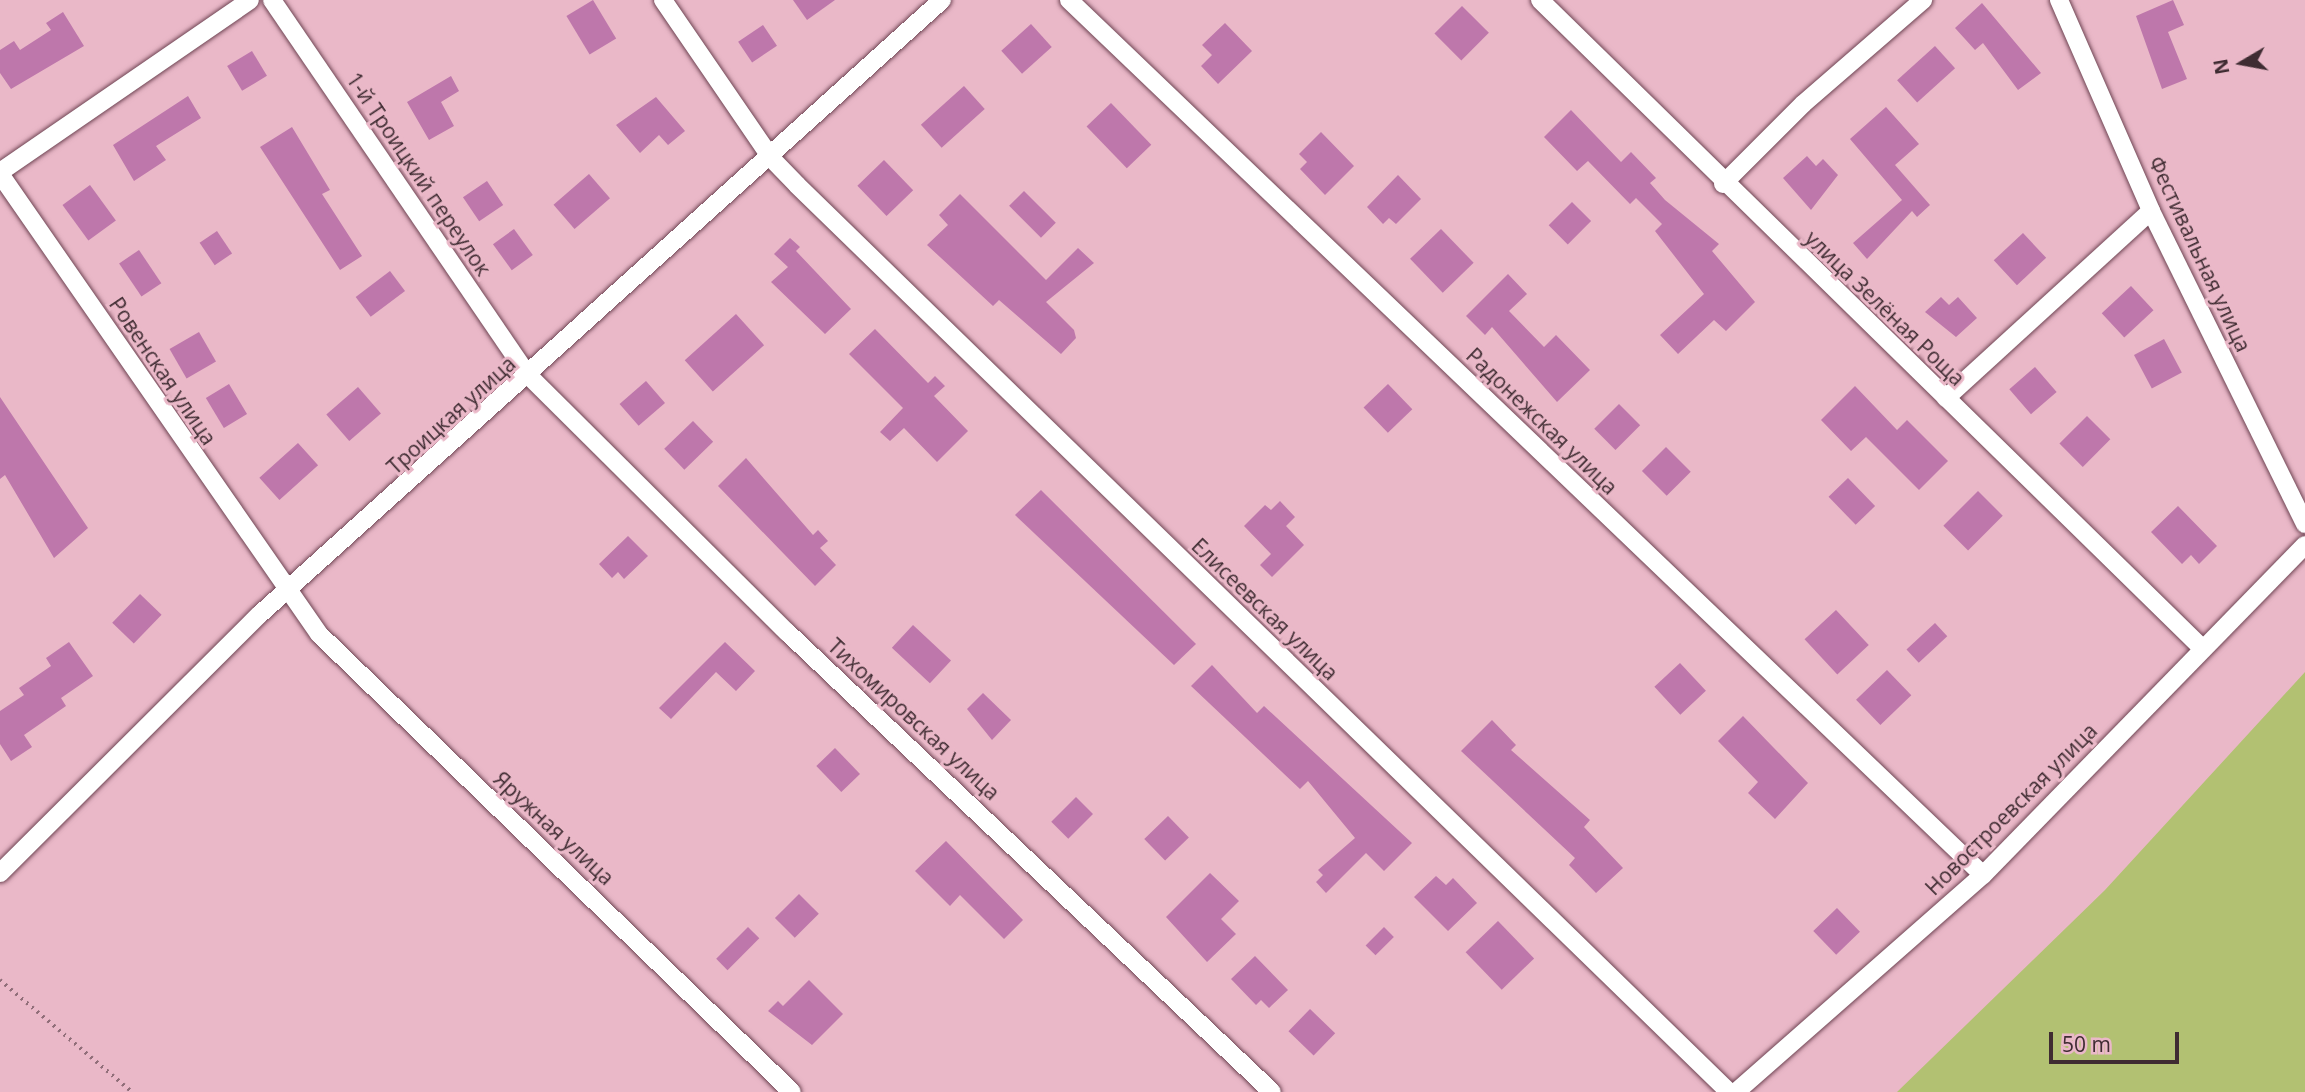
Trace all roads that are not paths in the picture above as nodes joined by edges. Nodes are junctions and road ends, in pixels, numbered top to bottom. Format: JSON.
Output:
{"nodes":[{"id":1,"x":250,"y":0,"type":"edge"},
{"id":2,"x":272,"y":0,"type":"edge"},
{"id":3,"x":663,"y":0,"type":"edge"},
{"id":4,"x":942,"y":0,"type":"edge"},
{"id":5,"x":1069,"y":0,"type":"edge"},
{"id":6,"x":1540,"y":0,"type":"edge"},
{"id":7,"x":1923,"y":0,"type":"edge"},
{"id":8,"x":2059,"y":0,"type":"edge"},
{"id":9,"x":771,"y":158,"type":"junction"},
{"id":10,"x":0,"y":173,"type":"edge"},
{"id":11,"x":1723,"y":184,"type":"junction"},
{"id":12,"x":2151,"y":211,"type":"junction"},
{"id":13,"x":528,"y":374,"type":"junction"},
{"id":14,"x":1946,"y":398,"type":"junction"},
{"id":15,"x":2305,"y":524,"type":"edge"},
{"id":16,"x":2305,"y":545,"type":"edge"},
{"id":17,"x":288,"y":594,"type":"junction"},
{"id":18,"x":2202,"y":648,"type":"junction"},
{"id":19,"x":0,"y":873,"type":"edge"},
{"id":20,"x":1983,"y":875,"type":"junction"},
{"id":21,"x":792,"y":1092,"type":"edge"},
{"id":22,"x":1272,"y":1092,"type":"edge"},
{"id":23,"x":1729,"y":1092,"type":"edge"},
{"id":24,"x":1736,"y":1092,"type":"edge"}],
"edges":[{"from":1,"to":10,"type":"street"},
{"from":2,"to":13,"type":"street","name":"1-й Троицкий переулок"},
{"from":3,"to":9,"type":"street","name":"Елисеевская улица"},
{"from":4,"to":9,"type":"street","name":"Троицкая улица"},
{"from":5,"to":20,"type":"street","name":"Радонежская улица"},
{"from":6,"to":11,"type":"street","name":"улица Зелёная Роща"},
{"from":7,"to":11,"type":"street"},
{"from":8,"to":12,"type":"street","name":"Фестивальная улица"},
{"from":9,"to":13,"type":"street","name":"Троицкая улица"},
{"from":9,"to":23,"type":"street","name":"Елисеевская улица"},
{"from":10,"to":17,"type":"street","name":"Ровенская улица"},
{"from":11,"to":14,"type":"street","name":"улица Зелёная Роща"},
{"from":12,"to":14,"type":"street"},
{"from":12,"to":15,"type":"street","name":"Фестивальная улица"},
{"from":13,"to":17,"type":"street","name":"Троицкая улица"},
{"from":13,"to":22,"type":"street","name":"Тихомировская улица"},
{"from":14,"to":18,"type":"street","name":"улица Зелёная Роща"},
{"from":16,"to":18,"type":"street","name":"Новостроевская улица"},
{"from":17,"to":19,"type":"street","name":"Троицкая улица"},
{"from":17,"to":21,"type":"street","name":"Яружная улица"},
{"from":18,"to":20,"type":"street","name":"Новостроевская улица"},
{"from":20,"to":24,"type":"street","name":"Новостроевская улица"}]}
